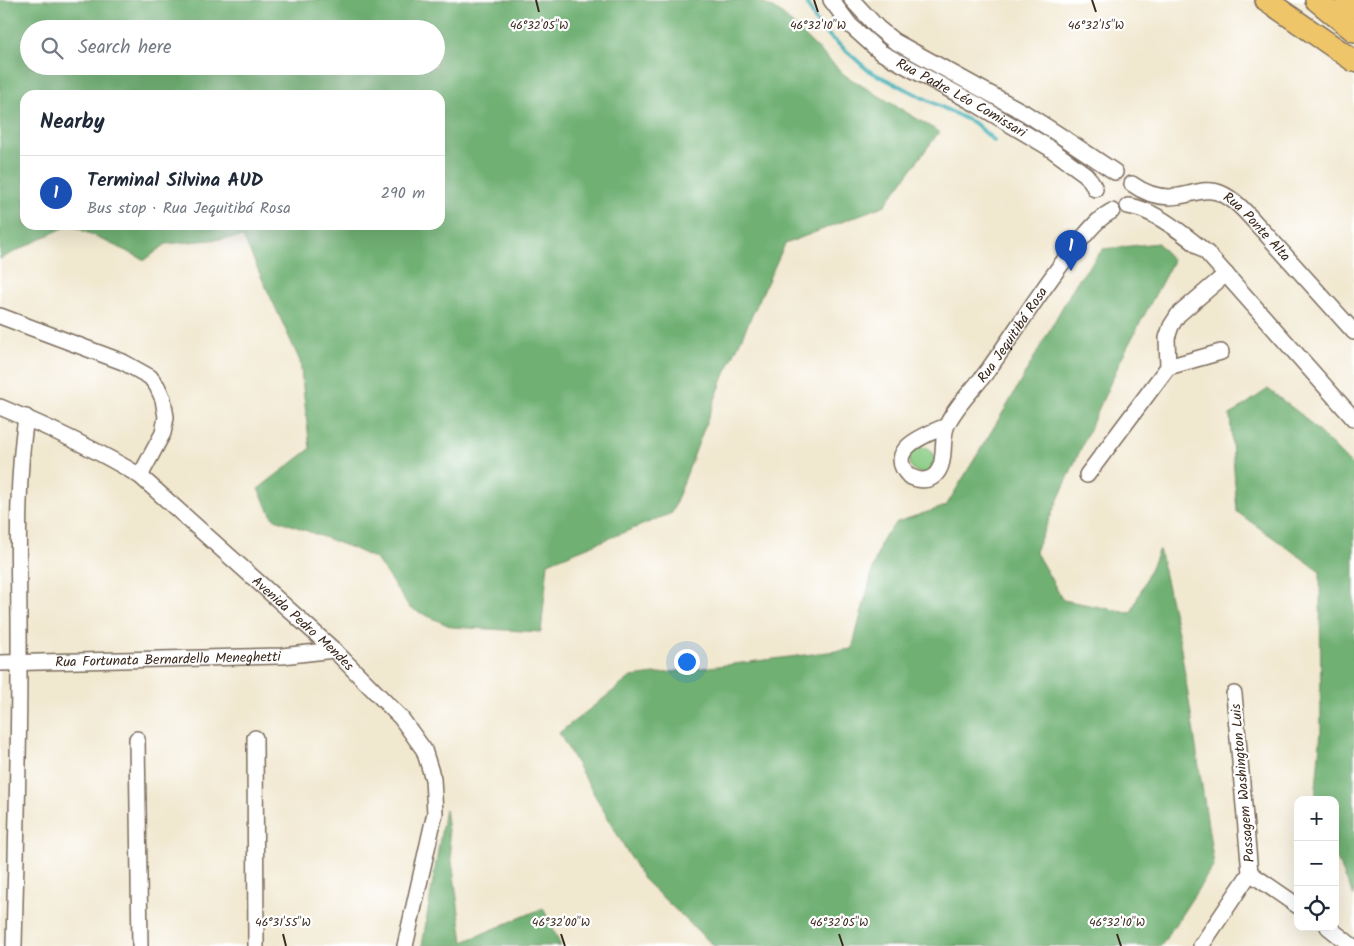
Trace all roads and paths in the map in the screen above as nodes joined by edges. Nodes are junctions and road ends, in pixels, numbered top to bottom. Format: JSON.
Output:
{"nodes":[{"id":1,"x":831,"y":0,"type":"edge"},
{"id":2,"x":852,"y":0,"type":"edge"},
{"id":3,"x":1266,"y":0,"type":"edge"},
{"id":4,"x":1316,"y":0,"type":"edge"},
{"id":5,"x":1346,"y":0,"type":"edge"},
{"id":6,"x":1354,"y":7,"type":"edge"},
{"id":7,"x":1354,"y":31,"type":"edge"},
{"id":8,"x":1347,"y":56,"type":"edge"},
{"id":9,"x":1115,"y":172,"type":"junction"},
{"id":10,"x":1132,"y":184,"type":"junction"},
{"id":11,"x":1095,"y":189,"type":"junction"},
{"id":12,"x":1128,"y":206,"type":"junction"},
{"id":13,"x":1103,"y":212,"type":"junction"},
{"id":14,"x":1226,"y":274,"type":"junction"},
{"id":15,"x":0,"y":316,"type":"edge"},
{"id":16,"x":1354,"y":332,"type":"edge"},
{"id":17,"x":1221,"y":352,"type":"dead end"},
{"id":18,"x":1168,"y":367,"type":"junction"},
{"id":19,"x":0,"y":407,"type":"edge"},
{"id":20,"x":26,"y":418,"type":"junction"},
{"id":21,"x":1354,"y":419,"type":"edge"},
{"id":22,"x":946,"y":426,"type":"dead end"},
{"id":23,"x":1088,"y":475,"type":"dead end"},
{"id":24,"x":140,"y":476,"type":"junction"},
{"id":25,"x":334,"y":650,"type":"junction"},
{"id":26,"x":0,"y":663,"type":"edge"},
{"id":27,"x":19,"y":663,"type":"junction"},
{"id":28,"x":1234,"y":694,"type":"dead end"},
{"id":29,"x":255,"y":738,"type":"dead end"},
{"id":30,"x":137,"y":739,"type":"dead end"},
{"id":31,"x":1250,"y":873,"type":"junction"},
{"id":32,"x":1294,"y":903,"type":"edge"},
{"id":33,"x":1333,"y":931,"type":"edge"},
{"id":34,"x":14,"y":946,"type":"edge"},
{"id":35,"x":140,"y":946,"type":"edge"},
{"id":36,"x":256,"y":946,"type":"edge"},
{"id":37,"x":405,"y":946,"type":"edge"},
{"id":38,"x":1201,"y":946,"type":"edge"},
{"id":39,"x":1352,"y":946,"type":"edge"}],
"edges":[{"from":1,"to":11,"type":"street","name":"Rua Padre Léo Comissari"},
{"from":2,"to":9,"type":"street","name":"Rua Padre Léo Comissari"},
{"from":3,"to":8,"type":"highway"},
{"from":4,"to":7,"type":"highway"},
{"from":5,"to":6,"type":"highway"},
{"from":9,"to":10,"type":"street"},
{"from":9,"to":11,"type":"street"},
{"from":10,"to":12,"type":"street"},
{"from":10,"to":16,"type":"street","name":"Rua Ponte Alta"},
{"from":11,"to":13,"type":"street"},
{"from":12,"to":13,"type":"street"},
{"from":12,"to":14,"type":"street"},
{"from":13,"to":22,"type":"street","name":"Rua Jequitibá Rosa"},
{"from":14,"to":18,"type":"street"},
{"from":14,"to":21,"type":"street"},
{"from":15,"to":24,"type":"street"},
{"from":17,"to":18,"type":"street"},
{"from":18,"to":23,"type":"street"},
{"from":19,"to":20,"type":"street","name":"Avenida Pedro Mendes"},
{"from":20,"to":24,"type":"street","name":"Avenida Pedro Mendes"},
{"from":20,"to":27,"type":"street"},
{"from":24,"to":25,"type":"street","name":"Avenida Pedro Mendes"},
{"from":25,"to":27,"type":"street","name":"Rua Fortunata Bernardello Meneghetti"},
{"from":25,"to":37,"type":"street","name":"Avenida Pedro Mendes"},
{"from":26,"to":27,"type":"street","name":"Rua Fortunata Bernardello Meneghetti"},
{"from":27,"to":34,"type":"street"},
{"from":28,"to":31,"type":"street","name":"Passagem Washington Luis"},
{"from":29,"to":36,"type":"street"},
{"from":30,"to":35,"type":"street"},
{"from":31,"to":32,"type":"street"},
{"from":31,"to":38,"type":"street","name":"Passagem Washington Luis"},
{"from":33,"to":39,"type":"street"}]}
